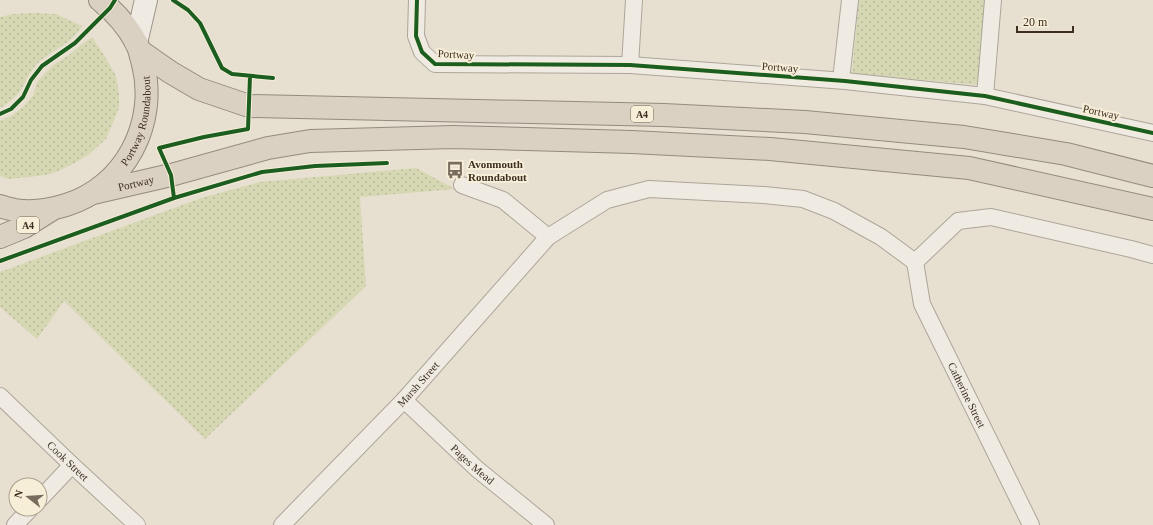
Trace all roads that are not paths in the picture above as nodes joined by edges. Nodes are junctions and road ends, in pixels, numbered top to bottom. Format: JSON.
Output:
{"nodes":[{"id":1,"x":100,"y":0,"type":"edge"},
{"id":2,"x":146,"y":0,"type":"edge"},
{"id":3,"x":416,"y":0,"type":"edge"},
{"id":4,"x":634,"y":0,"type":"edge"},
{"id":5,"x":850,"y":0,"type":"edge"},
{"id":6,"x":993,"y":0,"type":"edge"},
{"id":7,"x":138,"y":47,"type":"junction"},
{"id":8,"x":630,"y":65,"type":"junction"},
{"id":9,"x":841,"y":80,"type":"junction"},
{"id":10,"x":985,"y":96,"type":"junction"},
{"id":11,"x":1153,"y":133,"type":"edge"},
{"id":12,"x":1153,"y":176,"type":"edge"},
{"id":13,"x":462,"y":185,"type":"dead end"},
{"id":14,"x":93,"y":193,"type":"junction"},
{"id":15,"x":0,"y":206,"type":"edge"},
{"id":16,"x":54,"y":209,"type":"junction"},
{"id":17,"x":1153,"y":209,"type":"edge"},
{"id":18,"x":548,"y":236,"type":"junction"},
{"id":19,"x":0,"y":237,"type":"edge"},
{"id":20,"x":1153,"y":255,"type":"edge"},
{"id":21,"x":915,"y":262,"type":"junction"},
{"id":22,"x":0,"y":396,"type":"edge"},
{"id":23,"x":404,"y":400,"type":"junction"},
{"id":24,"x":72,"y":465,"type":"junction"},
{"id":25,"x":48,"y":490,"type":"edge"},
{"id":26,"x":22,"y":517,"type":"edge"},
{"id":27,"x":15,"y":525,"type":"edge"},
{"id":28,"x":137,"y":525,"type":"edge"},
{"id":29,"x":282,"y":525,"type":"edge"},
{"id":30,"x":546,"y":525,"type":"edge"},
{"id":31,"x":1031,"y":525,"type":"edge"}],
"edges":[{"from":1,"to":7,"type":"highway","name":"Portway Roundabout"},
{"from":2,"to":7,"type":"main road"},
{"from":3,"to":8,"type":"street","name":"Portway"},
{"from":4,"to":8,"type":"street"},
{"from":5,"to":9,"type":"street"},
{"from":6,"to":10,"type":"street"},
{"from":7,"to":12,"type":"highway","number":"A4"},
{"from":7,"to":14,"type":"highway","name":"Portway Roundabout"},
{"from":8,"to":9,"type":"street","name":"Portway"},
{"from":9,"to":10,"type":"street","name":"Portway"},
{"from":10,"to":11,"type":"street","name":"Portway"},
{"from":13,"to":18,"type":"street"},
{"from":14,"to":16,"type":"highway","name":"Portway Roundabout"},
{"from":14,"to":17,"type":"highway","name":"Portway"},
{"from":15,"to":16,"type":"highway","name":"Portway Roundabout"},
{"from":16,"to":19,"type":"highway","number":"A4"},
{"from":18,"to":21,"type":"street"},
{"from":18,"to":23,"type":"street","name":"Marsh Street"},
{"from":20,"to":21,"type":"street"},
{"from":21,"to":31,"type":"street","name":"Catherine Street"},
{"from":22,"to":24,"type":"street","name":"Cook Street"},
{"from":23,"to":29,"type":"street","name":"Marsh Street"},
{"from":23,"to":30,"type":"street","name":"Pages Mead"},
{"from":24,"to":25,"type":"street"},
{"from":24,"to":28,"type":"street","name":"Cook Street"},
{"from":26,"to":27,"type":"street"}]}
